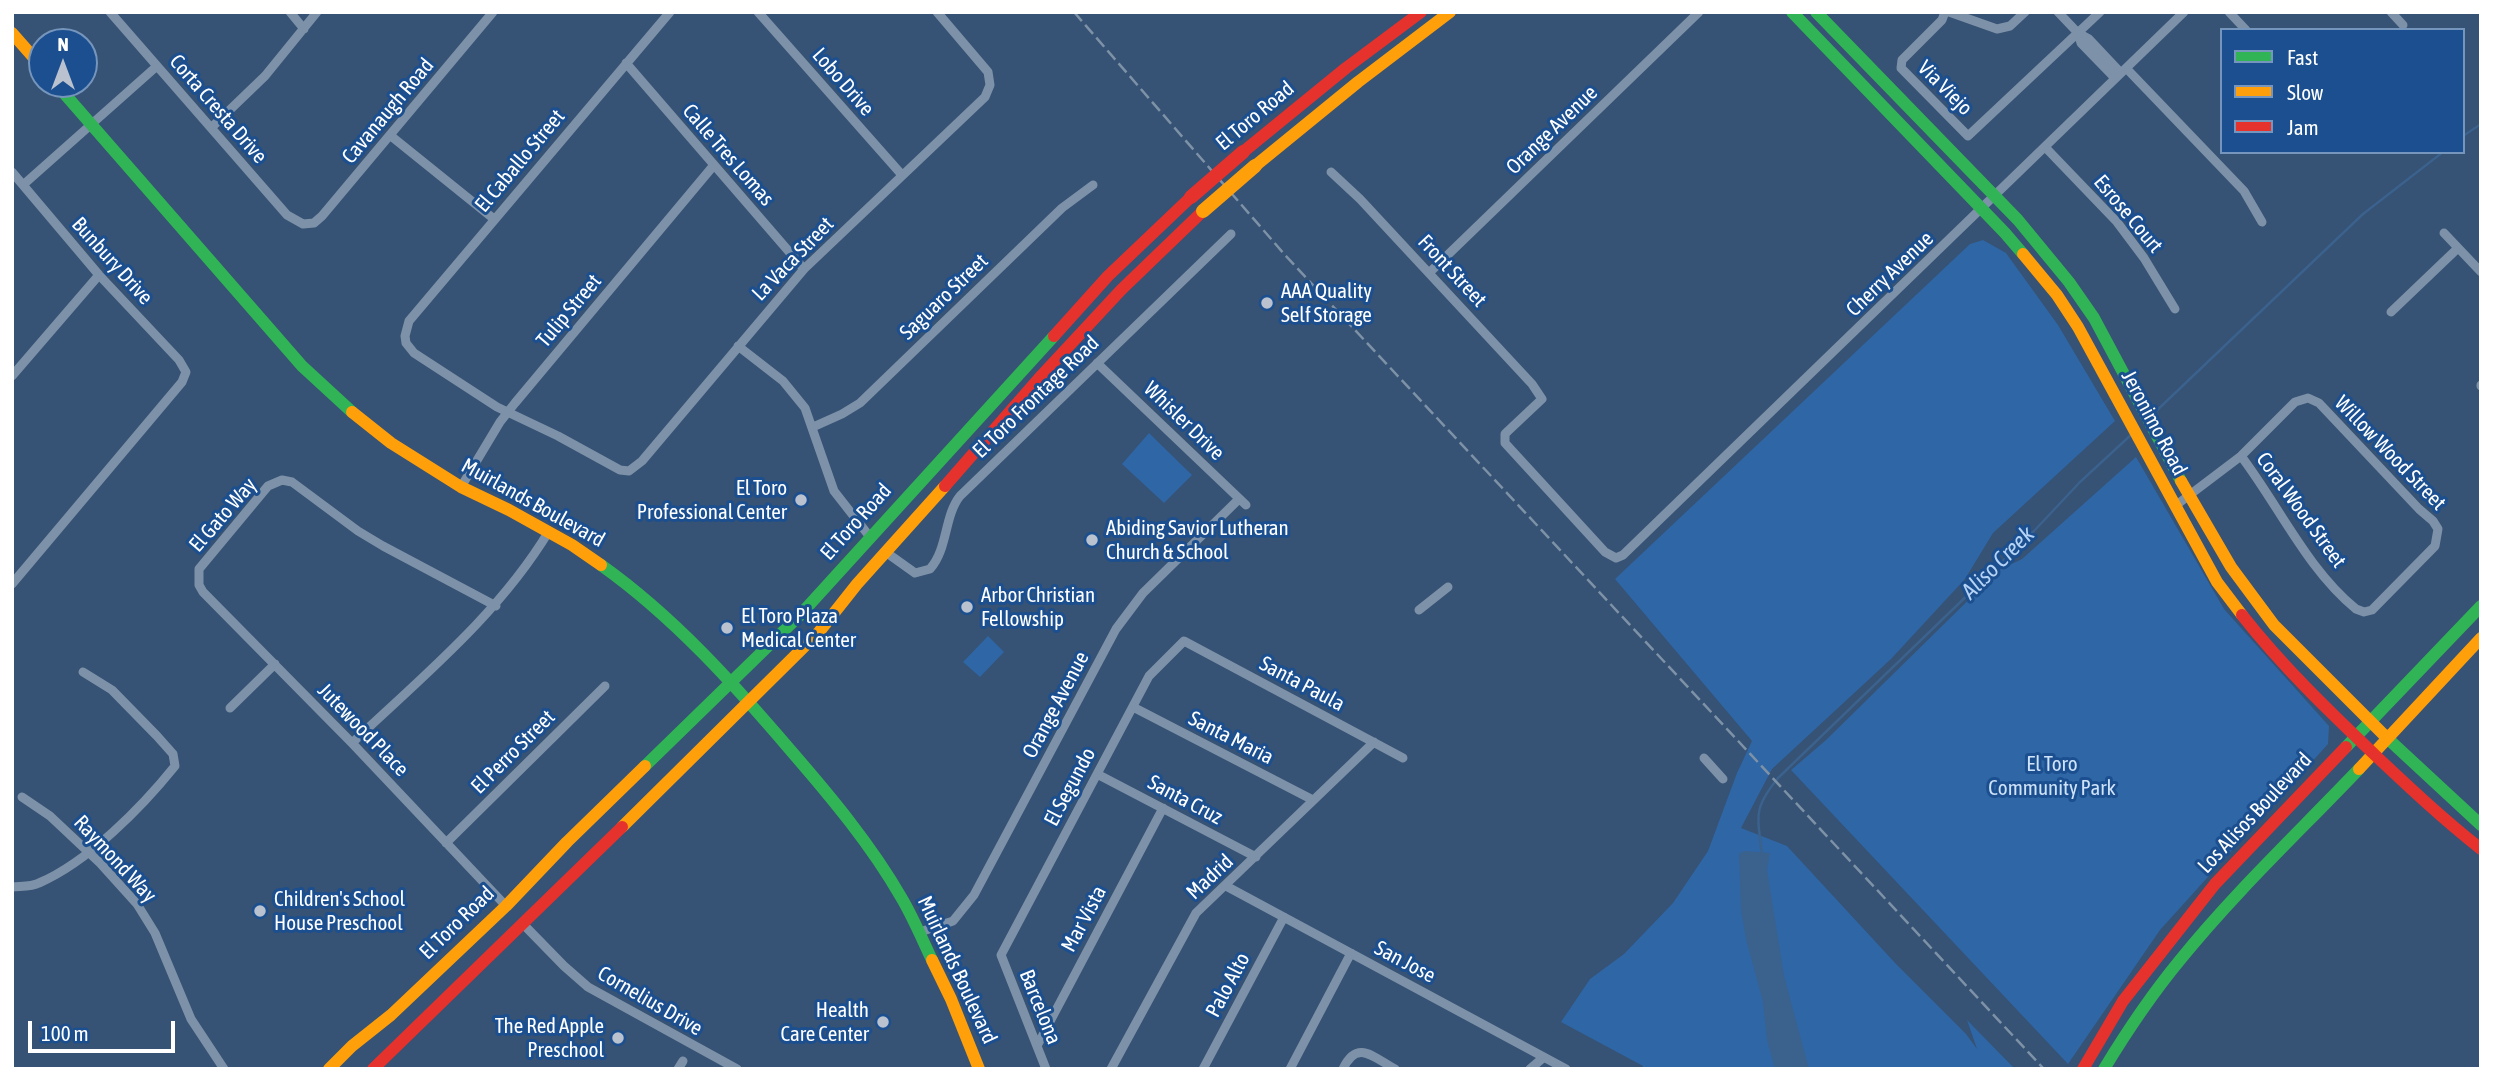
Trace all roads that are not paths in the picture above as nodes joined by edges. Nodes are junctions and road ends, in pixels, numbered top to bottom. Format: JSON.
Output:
{"nodes":[{"id":1,"x":110,"y":12,"type":"edge"},
{"id":2,"x":289,"y":12,"type":"edge"},
{"id":3,"x":317,"y":12,"type":"edge"},
{"id":4,"x":493,"y":12,"type":"edge"},
{"id":5,"x":670,"y":12,"type":"edge"},
{"id":6,"x":758,"y":12,"type":"edge"},
{"id":7,"x":937,"y":12,"type":"edge"},
{"id":8,"x":1421,"y":12,"type":"edge"},
{"id":9,"x":1450,"y":12,"type":"edge"},
{"id":10,"x":1699,"y":12,"type":"edge"},
{"id":11,"x":1791,"y":12,"type":"edge"},
{"id":12,"x":1816,"y":12,"type":"edge"},
{"id":13,"x":1947,"y":12,"type":"edge"},
{"id":14,"x":2025,"y":12,"type":"edge"},
{"id":15,"x":2057,"y":12,"type":"edge"},
{"id":16,"x":2099,"y":12,"type":"edge"},
{"id":17,"x":2185,"y":12,"type":"edge"},
{"id":18,"x":2229,"y":12,"type":"edge"},
{"id":19,"x":2391,"y":12,"type":"edge"},
{"id":20,"x":2403,"y":25,"type":"dead end"},
{"id":21,"x":2244,"y":28,"type":"edge"},
{"id":22,"x":304,"y":29,"type":"junction"},
{"id":23,"x":12,"y":33,"type":"edge"},
{"id":24,"x":2078,"y":33,"type":"junction"},
{"id":25,"x":28,"y":51,"type":"edge"},
{"id":26,"x":626,"y":63,"type":"junction"},
{"id":27,"x":157,"y":66,"type":"junction"},
{"id":28,"x":2121,"y":73,"type":"junction"},
{"id":29,"x":68,"y":98,"type":"edge"},
{"id":30,"x":92,"y":125,"type":"junction"},
{"id":31,"x":212,"y":127,"type":"junction"},
{"id":32,"x":391,"y":136,"type":"junction"},
{"id":33,"x":2045,"y":147,"type":"junction"},
{"id":34,"x":714,"y":165,"type":"junction"},
{"id":35,"x":12,"y":172,"type":"edge"},
{"id":36,"x":1331,"y":172,"type":"dead end"},
{"id":37,"x":902,"y":175,"type":"junction"},
{"id":38,"x":23,"y":185,"type":"junction"},
{"id":39,"x":1093,"y":185,"type":"dead end"},
{"id":40,"x":1995,"y":197,"type":"junction"},
{"id":41,"x":1983,"y":209,"type":"junction"},
{"id":42,"x":494,"y":219,"type":"junction"},
{"id":43,"x":2262,"y":222,"type":"dead end"},
{"id":44,"x":303,"y":224,"type":"joint"},
{"id":45,"x":2444,"y":233,"type":"dead end"},
{"id":46,"x":1231,"y":234,"type":"dead end"},
{"id":47,"x":2458,"y":248,"type":"junction"},
{"id":48,"x":804,"y":269,"type":"junction"},
{"id":49,"x":1429,"y":272,"type":"junction"},
{"id":50,"x":2481,"y":272,"type":"edge"},
{"id":51,"x":99,"y":275,"type":"junction"},
{"id":52,"x":2175,"y":309,"type":"dead end"},
{"id":53,"x":2391,"y":312,"type":"dead end"},
{"id":54,"x":738,"y":345,"type":"junction"},
{"id":55,"x":1097,"y":363,"type":"junction"},
{"id":56,"x":12,"y":376,"type":"edge"},
{"id":57,"x":508,"y":413,"type":"junction"},
{"id":58,"x":813,"y":427,"type":"junction"},
{"id":59,"x":1504,"y":438,"type":"joint"},
{"id":60,"x":2241,"y":456,"type":"junction"},
{"id":61,"x":461,"y":486,"type":"junction"},
{"id":62,"x":2188,"y":495,"type":"junction"},
{"id":63,"x":1243,"y":502,"type":"joint"},
{"id":64,"x":2175,"y":506,"type":"junction"},
{"id":65,"x":549,"y":531,"type":"junction"},
{"id":66,"x":870,"y":537,"type":"junction"},
{"id":67,"x":887,"y":553,"type":"junction"},
{"id":68,"x":198,"y":579,"type":"joint"},
{"id":69,"x":12,"y":584,"type":"edge"},
{"id":70,"x":1448,"y":587,"type":"dead end"},
{"id":71,"x":496,"y":606,"type":"junction"},
{"id":72,"x":2481,"y":606,"type":"edge"},
{"id":73,"x":1419,"y":610,"type":"dead end"},
{"id":74,"x":2364,"y":612,"type":"joint"},
{"id":75,"x":2481,"y":638,"type":"edge"},
{"id":76,"x":1184,"y":641,"type":"joint"},
{"id":77,"x":275,"y":664,"type":"junction"},
{"id":78,"x":83,"y":672,"type":"dead end"},
{"id":79,"x":730,"y":681,"type":"junction"},
{"id":80,"x":604,"y":686,"type":"dead end"},
{"id":81,"x":748,"y":700,"type":"junction"},
{"id":82,"x":1133,"y":707,"type":"junction"},
{"id":83,"x":230,"y":708,"type":"dead end"},
{"id":84,"x":2371,"y":722,"type":"junction"},
{"id":85,"x":2356,"y":737,"type":"junction"},
{"id":86,"x":2388,"y":738,"type":"junction"},
{"id":87,"x":1374,"y":742,"type":"junction"},
{"id":88,"x":352,"y":743,"type":"junction"},
{"id":89,"x":2374,"y":754,"type":"junction"},
{"id":90,"x":1403,"y":758,"type":"dead end"},
{"id":91,"x":1704,"y":758,"type":"dead end"},
{"id":92,"x":1097,"y":774,"type":"junction"},
{"id":93,"x":1723,"y":779,"type":"dead end"},
{"id":94,"x":22,"y":797,"type":"dead end"},
{"id":95,"x":1313,"y":800,"type":"junction"},
{"id":96,"x":1163,"y":808,"type":"junction"},
{"id":97,"x":2481,"y":825,"type":"edge"},
{"id":98,"x":446,"y":843,"type":"junction"},
{"id":99,"x":2481,"y":849,"type":"edge"},
{"id":100,"x":89,"y":853,"type":"junction"},
{"id":101,"x":1256,"y":857,"type":"junction"},
{"id":102,"x":1226,"y":886,"type":"junction"},
{"id":103,"x":12,"y":887,"type":"edge"},
{"id":104,"x":506,"y":906,"type":"junction"},
{"id":105,"x":1284,"y":917,"type":"junction"},
{"id":106,"x":523,"y":924,"type":"junction"},
{"id":107,"x":920,"y":932,"type":"junction"},
{"id":108,"x":1351,"y":953,"type":"junction"},
{"id":109,"x":1002,"y":959,"type":"joint"},
{"id":110,"x":1037,"y":1046,"type":"junction"},
{"id":111,"x":1544,"y":1057,"type":"junction"},
{"id":112,"x":224,"y":1069,"type":"edge"},
{"id":113,"x":329,"y":1069,"type":"edge"},
{"id":114,"x":373,"y":1069,"type":"edge"},
{"id":115,"x":737,"y":1069,"type":"edge"},
{"id":116,"x":979,"y":1069,"type":"edge"},
{"id":117,"x":1046,"y":1069,"type":"edge"},
{"id":118,"x":1111,"y":1069,"type":"edge"},
{"id":119,"x":1203,"y":1069,"type":"edge"},
{"id":120,"x":1290,"y":1069,"type":"edge"},
{"id":121,"x":1343,"y":1069,"type":"edge"},
{"id":122,"x":1395,"y":1069,"type":"edge"},
{"id":123,"x":1530,"y":1069,"type":"edge"},
{"id":124,"x":1566,"y":1069,"type":"edge"},
{"id":125,"x":2083,"y":1069,"type":"edge"},
{"id":126,"x":2104,"y":1069,"type":"edge"}],
"edges":[{"from":1,"to":27,"type":"street","name":"Corta Cresta Drive"},
{"from":2,"to":22,"type":"street"},
{"from":3,"to":22,"type":"street"},
{"from":4,"to":32,"type":"street","name":"Cavanaugh Road"},
{"from":5,"to":26,"type":"street","name":"El Caballo Street"},
{"from":6,"to":37,"type":"street","name":"Lobo Drive"},
{"from":7,"to":37,"type":"street","name":"La Vaca Street"},
{"from":8,"to":66,"type":"main road","name":"El Toro Road","bridge":true},
{"from":9,"to":67,"type":"main road","name":"El Toro Road","bridge":true},
{"from":10,"to":49,"type":"street","name":"Orange Avenue"},
{"from":11,"to":41,"type":"main road","name":"Jeronimo Road"},
{"from":12,"to":40,"type":"main road","name":"Jeronimo Road"},
{"from":13,"to":14,"type":"street","name":"Via Viejo"},
{"from":13,"to":24,"type":"street","name":"Via Viejo"},
{"from":15,"to":24,"type":"street"},
{"from":16,"to":24,"type":"street","name":"Via Viejo"},
{"from":17,"to":28,"type":"street","name":"Cherry Avenue"},
{"from":18,"to":21,"type":"street"},
{"from":19,"to":20,"type":"street"},
{"from":22,"to":31,"type":"street"},
{"from":23,"to":25,"type":"main road"},
{"from":24,"to":28,"type":"street"},
{"from":26,"to":34,"type":"street","name":"Calle Tres Lomas"},
{"from":26,"to":42,"type":"street","name":"El Caballo Street"},
{"from":27,"to":30,"type":"street"},
{"from":27,"to":31,"type":"street","name":"Corta Cresta Drive"},
{"from":28,"to":33,"type":"street","name":"Cherry Avenue"},
{"from":28,"to":43,"type":"street"},
{"from":29,"to":30,"type":"main road","name":"Muirlands Boulevard"},
{"from":30,"to":38,"type":"street"},
{"from":30,"to":61,"type":"main road","name":"Muirlands Boulevard"},
{"from":31,"to":44,"type":"street","name":"Corta Cresta Drive"},
{"from":32,"to":42,"type":"street"},
{"from":32,"to":44,"type":"street","name":"Cavanaugh Road"},
{"from":33,"to":40,"type":"street","name":"Cherry Avenue"},
{"from":33,"to":52,"type":"street","name":"Esrose Court"},
{"from":34,"to":48,"type":"street","name":"Calle Tres Lomas"},
{"from":34,"to":57,"type":"street","name":"Tulip Street"},
{"from":35,"to":38,"type":"street","name":"Bunbury Drive"},
{"from":36,"to":49,"type":"street","name":"Front Street"},
{"from":37,"to":48,"type":"street","name":"La Vaca Street"},
{"from":38,"to":51,"type":"street","name":"Bunbury Drive"},
{"from":39,"to":58,"type":"street","name":"Saguaro Street"},
{"from":40,"to":41,"type":"street","name":"Cherry Avenue"},
{"from":40,"to":62,"type":"main road","name":"Jeronimo Road"},
{"from":41,"to":59,"type":"street","name":"Cherry Avenue"},
{"from":41,"to":64,"type":"main road","name":"Jeronimo Road"},
{"from":42,"to":57,"type":"street","name":"El Caballo Street"},
{"from":45,"to":47,"type":"street"},
{"from":46,"to":55,"type":"street","name":"El Toro Frontage Road"},
{"from":47,"to":50,"type":"street"},
{"from":47,"to":53,"type":"street"},
{"from":48,"to":54,"type":"street","name":"La Vaca Street"},
{"from":49,"to":59,"type":"street","name":"Front Street"},
{"from":51,"to":56,"type":"street"},
{"from":51,"to":69,"type":"street","name":"Bunbury Drive"},
{"from":54,"to":57,"type":"street","name":"La Vaca Street"},
{"from":54,"to":58,"type":"street"},
{"from":55,"to":63,"type":"street","name":"Whisler Drive"},
{"from":55,"to":67,"type":"street","name":"El Toro Frontage Road"},
{"from":57,"to":61,"type":"street","name":"Tulip Street"},
{"from":58,"to":66,"type":"street"},
{"from":60,"to":62,"type":"street"},
{"from":60,"to":74,"type":"street","name":"Coral Wood Street"},
{"from":60,"to":74,"type":"street","name":"Willow Wood Street"},
{"from":61,"to":65,"type":"main road","name":"Muirlands Boulevard"},
{"from":62,"to":64,"type":"street"},
{"from":62,"to":84,"type":"main road","name":"Jeronimo Road"},
{"from":63,"to":107,"type":"street","name":"Orange Avenue"},
{"from":64,"to":85,"type":"main road","name":"Jeronimo Road"},
{"from":65,"to":71,"type":"street"},
{"from":65,"to":79,"type":"main road","name":"Muirlands Boulevard"},
{"from":66,"to":67,"type":"main road"},
{"from":66,"to":79,"type":"main road","name":"El Toro Road"},
{"from":67,"to":81,"type":"main road","name":"El Toro Road"},
{"from":68,"to":71,"type":"street","name":"El Gato Way"},
{"from":68,"to":77,"type":"street","name":"Jutewood Place"},
{"from":70,"to":73,"type":"street"},
{"from":71,"to":88,"type":"street"},
{"from":72,"to":84,"type":"main road","name":"Los Alisos Boulevard"},
{"from":75,"to":86,"type":"main road","name":"Los Alisos Boulevard"},
{"from":76,"to":82,"type":"street","name":"El Segundo"},
{"from":76,"to":87,"type":"street","name":"Santa Paula"},
{"from":77,"to":83,"type":"street"},
{"from":77,"to":88,"type":"street","name":"Jutewood Place"},
{"from":78,"to":100,"type":"street"},
{"from":79,"to":81,"type":"main road","name":"Muirlands Boulevard"},
{"from":79,"to":104,"type":"main road","name":"El Toro Road"},
{"from":80,"to":98,"type":"street","name":"El Perro Street"},
{"from":81,"to":106,"type":"main road","name":"El Toro Road"},
{"from":81,"to":107,"type":"main road","name":"Muirlands Boulevard"},
{"from":82,"to":92,"type":"street","name":"El Segundo"},
{"from":82,"to":95,"type":"street","name":"Santa Maria"},
{"from":84,"to":85,"type":"main road","name":"Los Alisos Boulevard"},
{"from":84,"to":86,"type":"main road","name":"Jeronimo Road"},
{"from":85,"to":89,"type":"main road","name":"Jeronimo Road"},
{"from":85,"to":125,"type":"main road","name":"Los Alisos Boulevard"},
{"from":86,"to":89,"type":"main road","name":"Los Alisos Boulevard"},
{"from":86,"to":97,"type":"main road","name":"Jeronimo Road"},
{"from":87,"to":90,"type":"street","name":"Santa Paula"},
{"from":87,"to":95,"type":"street","name":"Madrid"},
{"from":88,"to":98,"type":"street","name":"Jutewood Place"},
{"from":89,"to":99,"type":"main road","name":"Jeronimo Road"},
{"from":89,"to":126,"type":"main road","name":"Los Alisos Boulevard"},
{"from":91,"to":93,"type":"street"},
{"from":92,"to":96,"type":"street","name":"Santa Cruz"},
{"from":92,"to":109,"type":"street","name":"El Segundo"},
{"from":94,"to":100,"type":"street","name":"Raymond Way"},
{"from":95,"to":101,"type":"street","name":"Madrid"},
{"from":96,"to":101,"type":"street","name":"Santa Cruz"},
{"from":96,"to":110,"type":"street","name":"Mar Vista"},
{"from":98,"to":104,"type":"street","name":"Jutewood Place"},
{"from":100,"to":103,"type":"street"},
{"from":100,"to":112,"type":"street","name":"Raymond Way"},
{"from":101,"to":102,"type":"street","name":"Madrid"},
{"from":102,"to":105,"type":"street","name":"San Jose"},
{"from":102,"to":118,"type":"street","name":"Madrid"},
{"from":104,"to":106,"type":"main road"},
{"from":104,"to":113,"type":"main road","name":"El Toro Road"},
{"from":105,"to":108,"type":"street","name":"San Jose"},
{"from":105,"to":119,"type":"street","name":"Palo Alto"},
{"from":106,"to":114,"type":"main road","name":"El Toro Road"},
{"from":106,"to":115,"type":"street","name":"Cornelius Drive"},
{"from":107,"to":116,"type":"main road","name":"Muirlands Boulevard"},
{"from":108,"to":111,"type":"street","name":"San Jose"},
{"from":108,"to":120,"type":"street"},
{"from":109,"to":110,"type":"street","name":"Barcelona"},
{"from":110,"to":117,"type":"street","name":"Barcelona"},
{"from":111,"to":123,"type":"street"},
{"from":111,"to":124,"type":"street","name":"San Jose"},
{"from":121,"to":122,"type":"street"}]}
